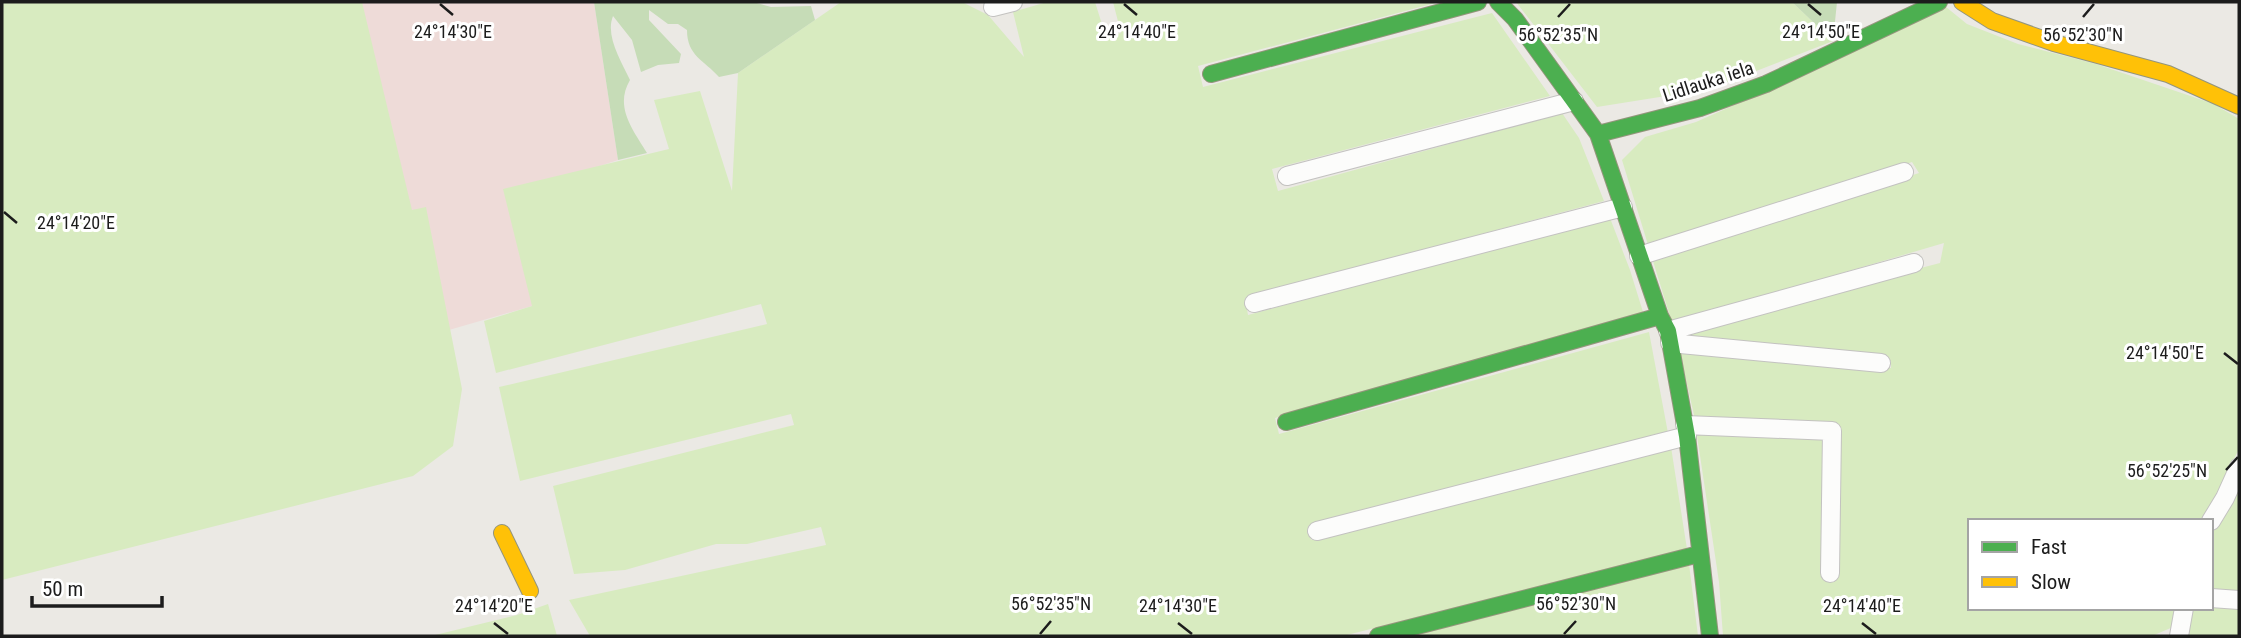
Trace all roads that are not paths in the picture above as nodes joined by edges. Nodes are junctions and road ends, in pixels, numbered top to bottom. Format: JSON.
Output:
{"nodes":[{"id":1,"x":1013,"y":2,"type":"edge"},
{"id":2,"x":1478,"y":2,"type":"edge"},
{"id":3,"x":1498,"y":2,"type":"edge"},
{"id":4,"x":1939,"y":2,"type":"edge"},
{"id":5,"x":1962,"y":2,"type":"edge"},
{"id":6,"x":993,"y":7,"type":"dead end"},
{"id":7,"x":1212,"y":74,"type":"dead end"},
{"id":8,"x":1574,"y":101,"type":"junction"},
{"id":9,"x":2239,"y":106,"type":"edge"},
{"id":10,"x":1598,"y":134,"type":"junction"},
{"id":11,"x":1904,"y":172,"type":"dead end"},
{"id":12,"x":1287,"y":176,"type":"dead end"},
{"id":13,"x":1623,"y":207,"type":"junction"},
{"id":14,"x":1639,"y":256,"type":"junction"},
{"id":15,"x":1914,"y":263,"type":"dead end"},
{"id":16,"x":1254,"y":303,"type":"dead end"},
{"id":17,"x":1666,"y":330,"type":"junction"},
{"id":18,"x":1881,"y":363,"type":"dead end"},
{"id":19,"x":1286,"y":422,"type":"dead end"},
{"id":20,"x":1686,"y":430,"type":"junction"},
{"id":21,"x":2239,"y":467,"type":"edge"},
{"id":22,"x":2212,"y":519,"type":"edge"},
{"id":23,"x":1317,"y":531,"type":"dead end"},
{"id":24,"x":502,"y":533,"type":"dead end"},
{"id":25,"x":1699,"y":554,"type":"junction"},
{"id":26,"x":1830,"y":573,"type":"dead end"},
{"id":27,"x":530,"y":592,"type":"dead end"},
{"id":28,"x":2213,"y":598,"type":"edge"},
{"id":29,"x":2239,"y":600,"type":"edge"},
{"id":30,"x":2183,"y":610,"type":"edge"},
{"id":31,"x":2176,"y":635,"type":"edge"},
{"id":32,"x":1378,"y":636,"type":"edge"},
{"id":33,"x":1710,"y":636,"type":"edge"}],
"edges":[{"from":1,"to":6,"type":"street"},
{"from":2,"to":7,"type":"street"},
{"from":3,"to":8,"type":"street"},
{"from":4,"to":10,"type":"street","name":"Lidlauka iela"},
{"from":5,"to":9,"type":"street"},
{"from":8,"to":10,"type":"street"},
{"from":8,"to":12,"type":"street"},
{"from":10,"to":13,"type":"street"},
{"from":11,"to":14,"type":"street"},
{"from":13,"to":14,"type":"street"},
{"from":13,"to":16,"type":"street"},
{"from":14,"to":17,"type":"street"},
{"from":15,"to":17,"type":"street"},
{"from":17,"to":18,"type":"street"},
{"from":17,"to":19,"type":"street"},
{"from":17,"to":20,"type":"street"},
{"from":20,"to":23,"type":"street"},
{"from":20,"to":25,"type":"street"},
{"from":20,"to":26,"type":"street"},
{"from":21,"to":22,"type":"street"},
{"from":24,"to":27,"type":"street"},
{"from":25,"to":32,"type":"street"},
{"from":25,"to":33,"type":"street"},
{"from":28,"to":29,"type":"street"},
{"from":30,"to":31,"type":"street"}]}
